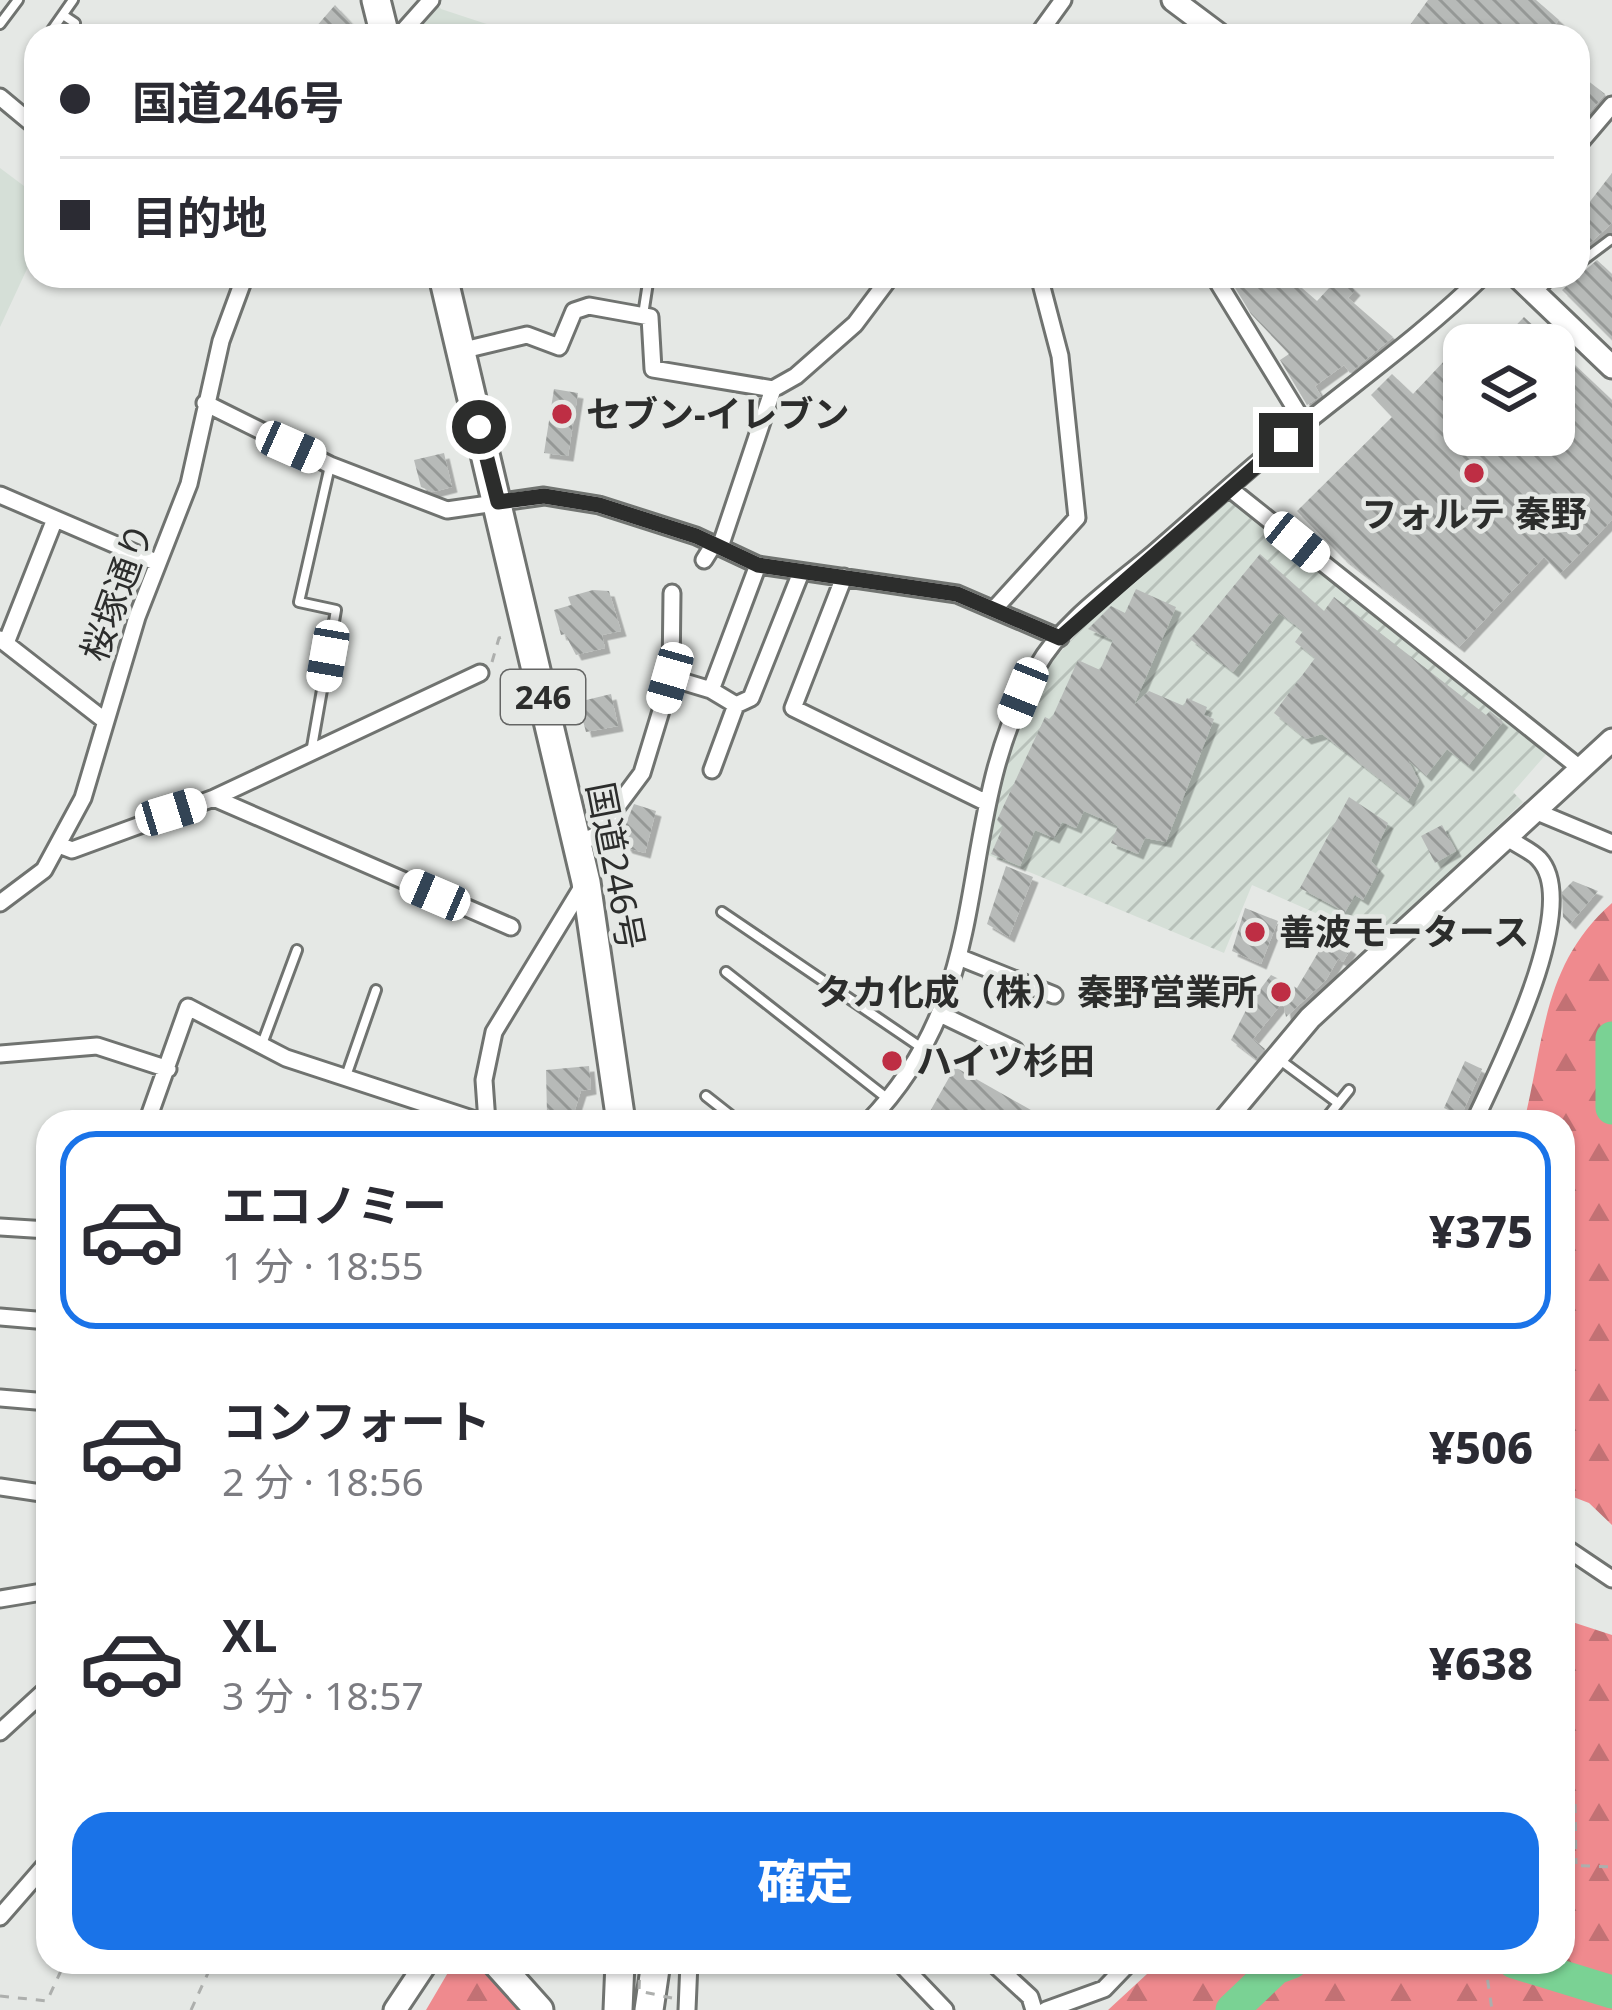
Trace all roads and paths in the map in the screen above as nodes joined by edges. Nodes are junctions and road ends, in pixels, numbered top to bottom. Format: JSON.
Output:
{"nodes":[{"id":1,"x":19,"y":0,"type":"edge"},
{"id":2,"x":73,"y":0,"type":"edge"},
{"id":3,"x":431,"y":0,"type":"edge"},
{"id":4,"x":1173,"y":0,"type":"edge"},
{"id":5,"x":62,"y":15,"type":"junction"},
{"id":6,"x":75,"y":23,"type":"dead end"},
{"id":7,"x":0,"y":24,"type":"edge"},
{"id":8,"x":56,"y":24,"type":"edge"},
{"id":9,"x":410,"y":24,"type":"edge"},
{"id":10,"x":1204,"y":24,"type":"edge"},
{"id":11,"x":0,"y":97,"type":"edge"},
{"id":12,"x":1612,"y":105,"type":"edge"},
{"id":13,"x":24,"y":117,"type":"edge"},
{"id":14,"x":1590,"y":132,"type":"edge"},
{"id":15,"x":241,"y":288,"type":"edge"},
{"id":16,"x":446,"y":288,"type":"edge"},
{"id":17,"x":647,"y":288,"type":"edge"},
{"id":18,"x":882,"y":288,"type":"edge"},
{"id":19,"x":1042,"y":288,"type":"edge"},
{"id":20,"x":1221,"y":288,"type":"edge"},
{"id":21,"x":1470,"y":288,"type":"edge"},
{"id":22,"x":1530,"y":288,"type":"edge"},
{"id":23,"x":1542,"y":288,"type":"edge"},
{"id":24,"x":1536,"y":293,"type":"junction"},
{"id":25,"x":643,"y":315,"type":"junction"},
{"id":26,"x":460,"y":351,"type":"junction"},
{"id":27,"x":1612,"y":367,"type":"edge"},
{"id":28,"x":773,"y":389,"type":"junction"},
{"id":29,"x":206,"y":403,"type":"junction"},
{"id":30,"x":1304,"y":424,"type":"junction"},
{"id":31,"x":330,"y":465,"type":"junction"},
{"id":32,"x":1229,"y":488,"type":"junction"},
{"id":33,"x":0,"y":495,"type":"edge"},
{"id":34,"x":498,"y":502,"type":"junction"},
{"id":35,"x":56,"y":519,"type":"junction"},
{"id":36,"x":717,"y":545,"type":"junction"},
{"id":37,"x":704,"y":560,"type":"dead end"},
{"id":38,"x":158,"y":563,"type":"junction"},
{"id":39,"x":758,"y":565,"type":"junction"},
{"id":40,"x":800,"y":574,"type":"junction"},
{"id":41,"x":844,"y":577,"type":"junction"},
{"id":42,"x":672,"y":593,"type":"dead end"},
{"id":43,"x":996,"y":608,"type":"junction"},
{"id":44,"x":508,"y":636,"type":"dead end"},
{"id":45,"x":1060,"y":638,"type":"junction"},
{"id":46,"x":3,"y":641,"type":"edge"},
{"id":47,"x":492,"y":655,"type":"dead end"},
{"id":48,"x":479,"y":673,"type":"dead end"},
{"id":49,"x":670,"y":678,"type":"junction"},
{"id":50,"x":711,"y":690,"type":"junction"},
{"id":51,"x":736,"y":705,"type":"junction"},
{"id":52,"x":104,"y":720,"type":"junction"},
{"id":53,"x":1612,"y":740,"type":"edge"},
{"id":54,"x":312,"y":747,"type":"junction"},
{"id":55,"x":1581,"y":769,"type":"junction"},
{"id":56,"x":712,"y":770,"type":"dead end"},
{"id":57,"x":214,"y":798,"type":"junction"},
{"id":58,"x":985,"y":802,"type":"junction"},
{"id":59,"x":1535,"y":812,"type":"junction"},
{"id":60,"x":1508,"y":838,"type":"junction"},
{"id":61,"x":578,"y":843,"type":"junction"},
{"id":62,"x":1612,"y":843,"type":"edge"},
{"id":63,"x":59,"y":845,"type":"junction"},
{"id":64,"x":586,"y":881,"type":"junction"},
{"id":65,"x":0,"y":903,"type":"edge"},
{"id":66,"x":722,"y":912,"type":"dead end"},
{"id":67,"x":512,"y":927,"type":"dead end"},
{"id":68,"x":297,"y":950,"type":"dead end"},
{"id":69,"x":961,"y":958,"type":"junction"},
{"id":70,"x":726,"y":972,"type":"dead end"},
{"id":71,"x":376,"y":991,"type":"dead end"},
{"id":72,"x":1054,"y":995,"type":"dead end"},
{"id":73,"x":940,"y":1014,"type":"junction"},
{"id":74,"x":261,"y":1045,"type":"junction"},
{"id":75,"x":925,"y":1049,"type":"junction"},
{"id":76,"x":1015,"y":1050,"type":"dead end"},
{"id":77,"x":0,"y":1054,"type":"edge"},
{"id":78,"x":1274,"y":1055,"type":"junction"},
{"id":79,"x":168,"y":1069,"type":"junction"},
{"id":80,"x":345,"y":1081,"type":"junction"},
{"id":81,"x":1349,"y":1090,"type":"dead end"},
{"id":82,"x":706,"y":1096,"type":"dead end"},
{"id":83,"x":889,"y":1100,"type":"junction"},
{"id":84,"x":1338,"y":1103,"type":"junction"},
{"id":85,"x":152,"y":1110,"type":"edge"},
{"id":86,"x":443,"y":1110,"type":"edge"},
{"id":87,"x":484,"y":1110,"type":"edge"},
{"id":88,"x":619,"y":1110,"type":"edge"},
{"id":89,"x":724,"y":1110,"type":"edge"},
{"id":90,"x":879,"y":1110,"type":"edge"},
{"id":91,"x":1231,"y":1110,"type":"edge"},
{"id":92,"x":1333,"y":1110,"type":"edge"},
{"id":93,"x":1479,"y":1110,"type":"edge"},
{"id":94,"x":0,"y":1227,"type":"edge"},
{"id":95,"x":36,"y":1229,"type":"edge"},
{"id":96,"x":0,"y":1317,"type":"edge"},
{"id":97,"x":36,"y":1320,"type":"edge"},
{"id":98,"x":0,"y":1398,"type":"edge"},
{"id":99,"x":36,"y":1401,"type":"edge"},
{"id":100,"x":0,"y":1486,"type":"edge"},
{"id":101,"x":36,"y":1492,"type":"edge"},
{"id":102,"x":1575,"y":1554,"type":"edge"},
{"id":103,"x":1612,"y":1579,"type":"edge"},
{"id":104,"x":36,"y":1593,"type":"edge"},
{"id":105,"x":0,"y":1599,"type":"edge"},
{"id":106,"x":36,"y":1699,"type":"edge"},
{"id":107,"x":0,"y":1732,"type":"edge"},
{"id":108,"x":1575,"y":1834,"type":"edge"},
{"id":109,"x":1576,"y":1864,"type":"joint"},
{"id":110,"x":1612,"y":1867,"type":"edge"},
{"id":111,"x":36,"y":1876,"type":"edge"},
{"id":112,"x":0,"y":1917,"type":"edge"},
{"id":113,"x":59,"y":1974,"type":"edge"},
{"id":114,"x":208,"y":1974,"type":"edge"},
{"id":115,"x":419,"y":1974,"type":"edge"},
{"id":116,"x":506,"y":1974,"type":"edge"},
{"id":117,"x":620,"y":1974,"type":"edge"},
{"id":118,"x":640,"y":1974,"type":"edge"},
{"id":119,"x":657,"y":1974,"type":"edge"},
{"id":120,"x":688,"y":1974,"type":"edge"},
{"id":121,"x":910,"y":1974,"type":"edge"},
{"id":122,"x":1005,"y":1974,"type":"edge"},
{"id":123,"x":1118,"y":1974,"type":"edge"},
{"id":124,"x":1487,"y":1974,"type":"edge"},
{"id":125,"x":0,"y":1996,"type":"edge"},
{"id":126,"x":660,"y":2004,"type":"edge"},
{"id":127,"x":191,"y":2010,"type":"edge"},
{"id":128,"x":395,"y":2010,"type":"edge"},
{"id":129,"x":538,"y":2010,"type":"edge"},
{"id":130,"x":618,"y":2010,"type":"edge"},
{"id":131,"x":687,"y":2010,"type":"edge"},
{"id":132,"x":945,"y":2010,"type":"edge"},
{"id":133,"x":1034,"y":2010,"type":"edge"},
{"id":134,"x":1046,"y":2010,"type":"edge"},
{"id":135,"x":1492,"y":2010,"type":"edge"}],
"edges":[{"from":1,"to":7,"type":"lane"},
{"from":2,"to":5,"type":"lane"},
{"from":3,"to":9,"type":"street"},
{"from":4,"to":10,"type":"main road"},
{"from":5,"to":6,"type":"lane"},
{"from":5,"to":8,"type":"lane"},
{"from":11,"to":13,"type":"street"},
{"from":12,"to":14,"type":"street"},
{"from":15,"to":29,"type":"street","name":"桜塚通り"},
{"from":16,"to":26,"type":"highway","name":"国道246号","number":"246"},
{"from":17,"to":25,"type":"lane"},
{"from":18,"to":28,"type":"street"},
{"from":19,"to":43,"type":"street"},
{"from":20,"to":30,"type":"street"},
{"from":21,"to":30,"type":"street"},
{"from":22,"to":24,"type":"main road"},
{"from":23,"to":24,"type":"lane"},
{"from":24,"to":27,"type":"main road"},
{"from":25,"to":26,"type":"street"},
{"from":25,"to":28,"type":"street"},
{"from":26,"to":34,"type":"highway","name":"国道246号","number":"246"},
{"from":28,"to":36,"type":"street"},
{"from":29,"to":31,"type":"street"},
{"from":29,"to":38,"type":"street","name":"桜塚通り"},
{"from":30,"to":32,"type":"street"},
{"from":31,"to":34,"type":"street"},
{"from":31,"to":54,"type":"lane"},
{"from":32,"to":45,"type":"street"},
{"from":32,"to":55,"type":"street"},
{"from":33,"to":35,"type":"street"},
{"from":34,"to":36,"type":"street"},
{"from":34,"to":61,"type":"highway","name":"国道246号","number":"246"},
{"from":35,"to":38,"type":"street"},
{"from":35,"to":46,"type":"street"},
{"from":36,"to":37,"type":"street"},
{"from":36,"to":39,"type":"street"},
{"from":38,"to":52,"type":"street","name":"桜塚通り"},
{"from":39,"to":40,"type":"street"},
{"from":39,"to":50,"type":"street"},
{"from":40,"to":41,"type":"street"},
{"from":40,"to":51,"type":"street"},
{"from":41,"to":43,"type":"street"},
{"from":41,"to":58,"type":"street"},
{"from":42,"to":49,"type":"street"},
{"from":43,"to":45,"type":"street"},
{"from":44,"to":47,"type":"path"},
{"from":45,"to":58,"type":"street"},
{"from":46,"to":52,"type":"street"},
{"from":48,"to":54,"type":"street"},
{"from":49,"to":50,"type":"street"},
{"from":49,"to":61,"type":"street"},
{"from":50,"to":51,"type":"street"},
{"from":51,"to":56,"type":"street"},
{"from":52,"to":63,"type":"street","name":"桜塚通り"},
{"from":53,"to":55,"type":"main road"},
{"from":54,"to":57,"type":"street"},
{"from":55,"to":59,"type":"main road"},
{"from":57,"to":63,"type":"street"},
{"from":57,"to":67,"type":"street"},
{"from":58,"to":69,"type":"street"},
{"from":59,"to":60,"type":"main road"},
{"from":59,"to":62,"type":"street"},
{"from":60,"to":78,"type":"main road"},
{"from":60,"to":93,"type":"street"},
{"from":61,"to":64,"type":"highway","name":"国道246号","number":"246"},
{"from":63,"to":65,"type":"street","name":"桜塚通り"},
{"from":64,"to":87,"type":"street"},
{"from":64,"to":88,"type":"highway","name":"国道246号","number":"246"},
{"from":66,"to":75,"type":"lane"},
{"from":68,"to":74,"type":"lane"},
{"from":69,"to":72,"type":"street"},
{"from":69,"to":73,"type":"street"},
{"from":70,"to":83,"type":"lane"},
{"from":71,"to":80,"type":"lane"},
{"from":73,"to":75,"type":"street"},
{"from":73,"to":76,"type":"street"},
{"from":74,"to":79,"type":"street"},
{"from":74,"to":80,"type":"street"},
{"from":75,"to":83,"type":"street"},
{"from":77,"to":79,"type":"street"},
{"from":78,"to":84,"type":"lane"},
{"from":78,"to":91,"type":"main road"},
{"from":79,"to":85,"type":"street"},
{"from":80,"to":86,"type":"street"},
{"from":81,"to":84,"type":"lane"},
{"from":82,"to":89,"type":"lane"},
{"from":83,"to":90,"type":"street"},
{"from":84,"to":92,"type":"lane"},
{"from":94,"to":95,"type":"street"},
{"from":96,"to":97,"type":"street"},
{"from":98,"to":99,"type":"street"},
{"from":100,"to":101,"type":"street"},
{"from":102,"to":103,"type":"street"},
{"from":104,"to":105,"type":"street"},
{"from":106,"to":107,"type":"street"},
{"from":108,"to":109,"type":"path"},
{"from":109,"to":110,"type":"path"},
{"from":111,"to":112,"type":"street"},
{"from":113,"to":125,"type":"path"},
{"from":114,"to":127,"type":"path"},
{"from":115,"to":128,"type":"main road"},
{"from":116,"to":129,"type":"highway"},
{"from":117,"to":130,"type":"highway"},
{"from":118,"to":126,"type":"path","bridge":true},
{"from":119,"to":126,"type":"highway"},
{"from":120,"to":131,"type":"street"},
{"from":121,"to":132,"type":"street"},
{"from":122,"to":133,"type":"street"},
{"from":123,"to":134,"type":"street"},
{"from":124,"to":135,"type":"path"}]}
